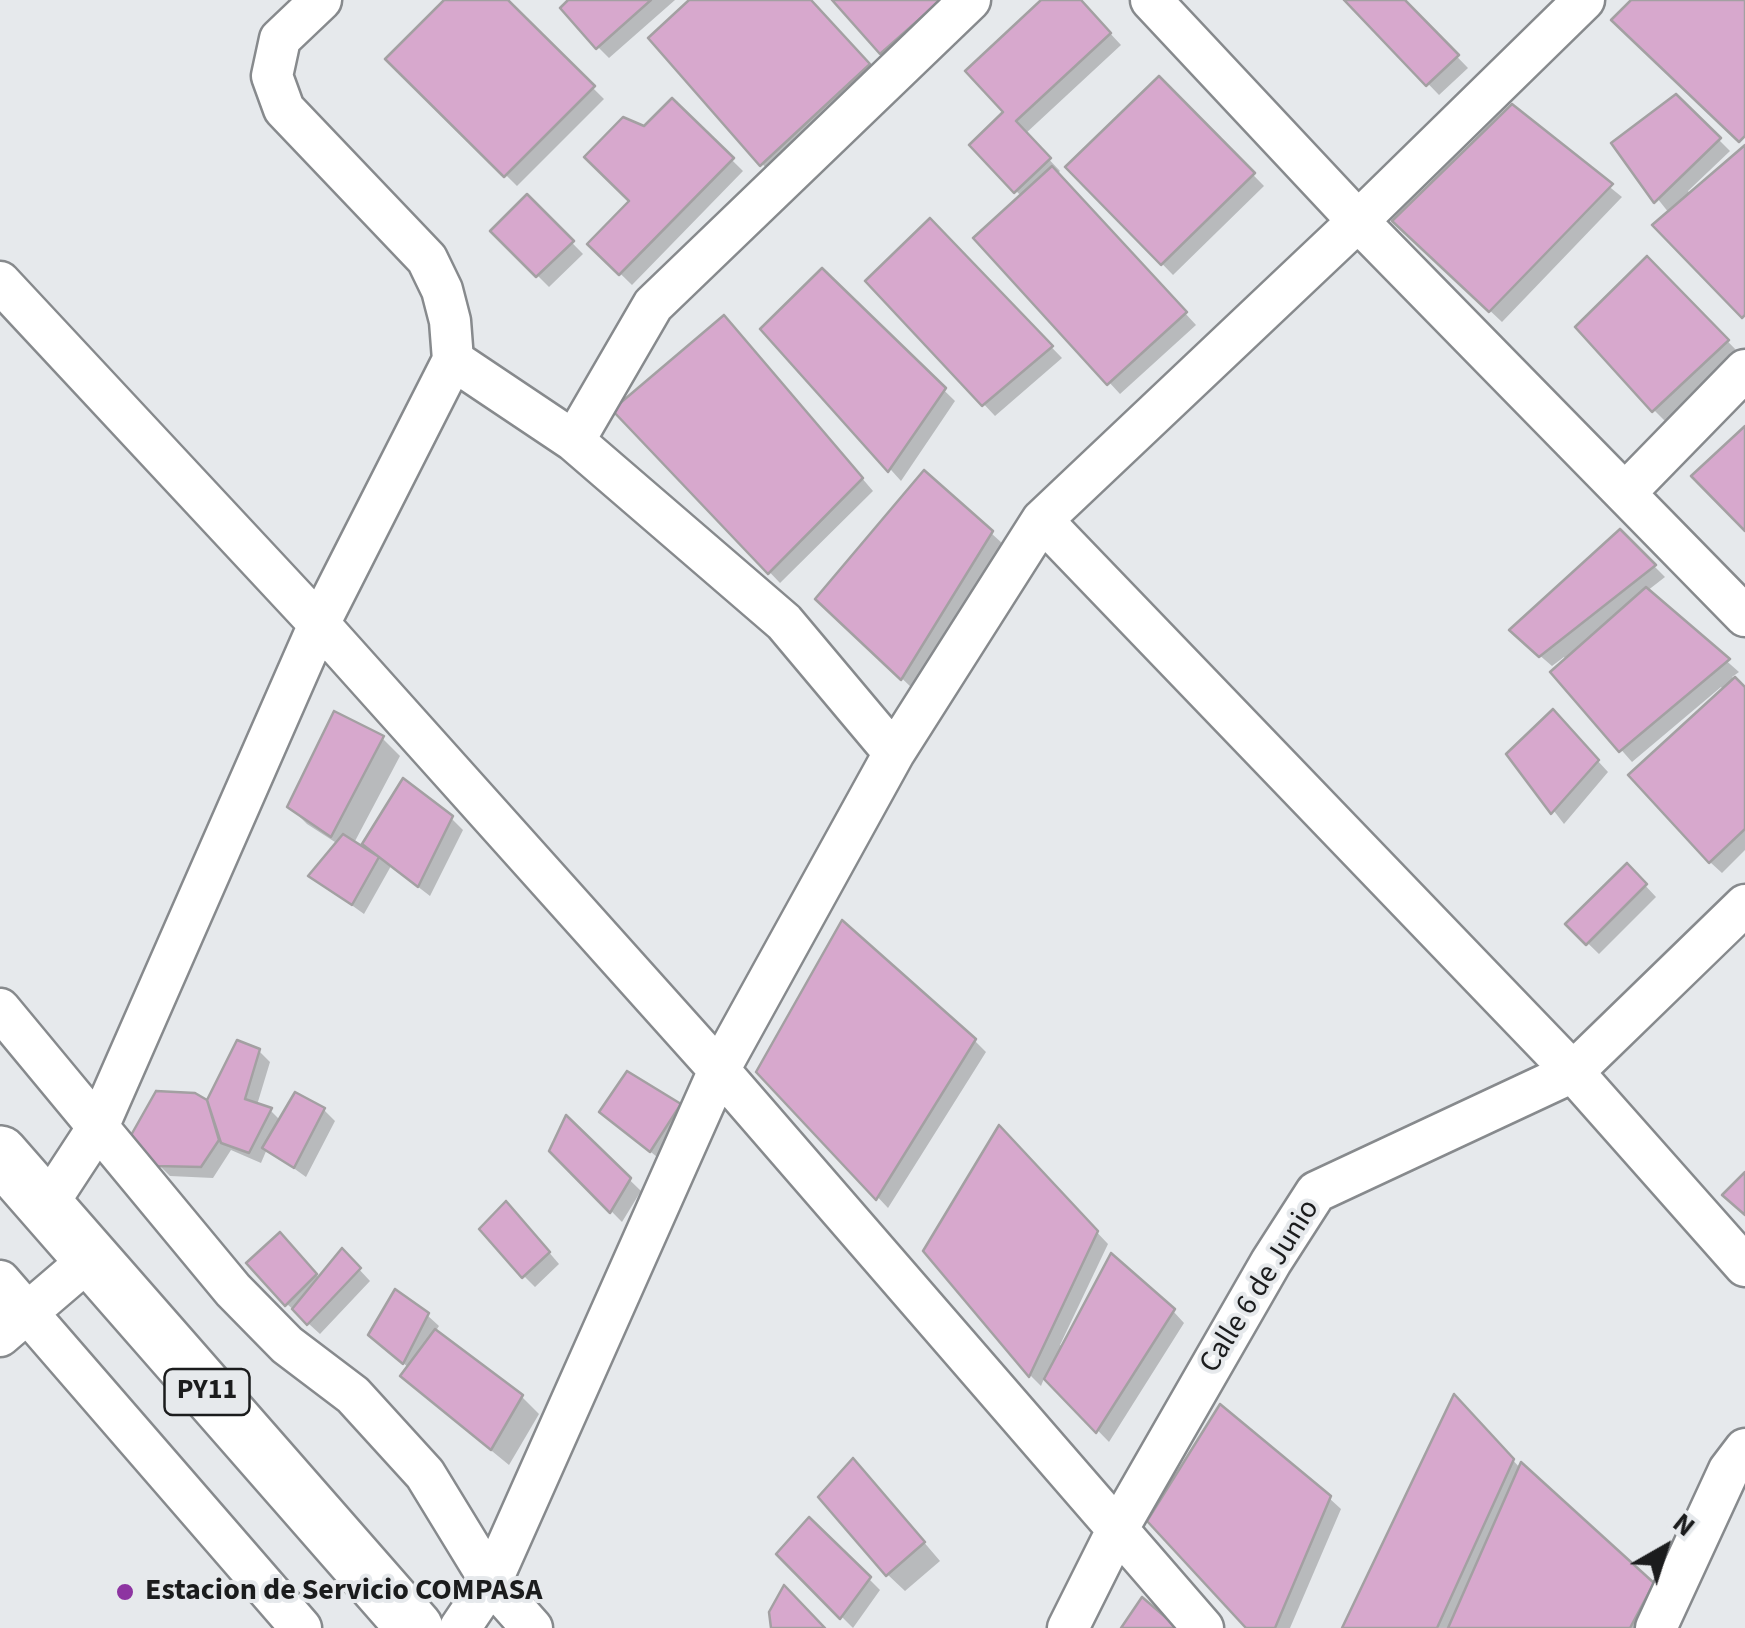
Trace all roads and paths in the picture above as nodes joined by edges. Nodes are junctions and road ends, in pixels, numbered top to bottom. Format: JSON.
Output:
{"nodes":[{"id":1,"x":321,"y":0,"type":"edge"},
{"id":2,"x":970,"y":0,"type":"edge"},
{"id":3,"x":1152,"y":0,"type":"edge"},
{"id":4,"x":1584,"y":0,"type":"edge"},
{"id":5,"x":1358,"y":221,"type":"junction"},
{"id":6,"x":0,"y":282,"type":"edge"},
{"id":7,"x":453,"y":360,"type":"junction"},
{"id":8,"x":1745,"y":370,"type":"edge"},
{"id":9,"x":574,"y":441,"type":"junction"},
{"id":10,"x":1626,"y":492,"type":"junction"},
{"id":11,"x":1042,"y":520,"type":"junction"},
{"id":12,"x":1745,"y":616,"type":"edge"},
{"id":13,"x":319,"y":624,"type":"junction"},
{"id":14,"x":894,"y":753,"type":"junction"},
{"id":15,"x":1745,"y":905,"type":"edge"},
{"id":16,"x":0,"y":1009,"type":"edge"},
{"id":17,"x":719,"y":1070,"type":"junction"},
{"id":18,"x":1574,"y":1072,"type":"junction"},
{"id":19,"x":98,"y":1127,"type":"junction"},
{"id":20,"x":0,"y":1154,"type":"edge"},
{"id":21,"x":46,"y":1208,"type":"junction"},
{"id":22,"x":90,"y":1258,"type":"junction"},
{"id":23,"x":1745,"y":1266,"type":"edge"},
{"id":24,"x":0,"y":1281,"type":"edge"},
{"id":25,"x":14,"y":1324,"type":"edge"},
{"id":26,"x":1745,"y":1449,"type":"edge"},
{"id":27,"x":1118,"y":1530,"type":"junction"},
{"id":28,"x":491,"y":1582,"type":"junction"},
{"id":29,"x":301,"y":1628,"type":"edge"},
{"id":30,"x":415,"y":1628,"type":"edge"},
{"id":31,"x":460,"y":1628,"type":"edge"},
{"id":32,"x":532,"y":1628,"type":"edge"},
{"id":33,"x":1068,"y":1628,"type":"edge"},
{"id":34,"x":1203,"y":1628,"type":"edge"},
{"id":35,"x":1656,"y":1628,"type":"edge"}],
"edges":[{"from":1,"to":7,"type":"street"},
{"from":2,"to":9,"type":"street"},
{"from":3,"to":5,"type":"street"},
{"from":4,"to":5,"type":"street"},
{"from":5,"to":10,"type":"street"},
{"from":5,"to":11,"type":"street"},
{"from":6,"to":13,"type":"street"},
{"from":7,"to":9,"type":"street"},
{"from":7,"to":13,"type":"street"},
{"from":8,"to":10,"type":"street"},
{"from":9,"to":14,"type":"street"},
{"from":10,"to":12,"type":"street"},
{"from":11,"to":14,"type":"street"},
{"from":11,"to":18,"type":"street"},
{"from":13,"to":17,"type":"street"},
{"from":13,"to":19,"type":"street"},
{"from":14,"to":17,"type":"street"},
{"from":15,"to":18,"type":"street","name":"Calle 6 de Junio"},
{"from":16,"to":19,"type":"street"},
{"from":17,"to":27,"type":"street"},
{"from":17,"to":28,"type":"street"},
{"from":18,"to":23,"type":"street"},
{"from":18,"to":27,"type":"street","name":"Calle 6 de Junio"},
{"from":19,"to":21,"type":"street"},
{"from":19,"to":28,"type":"street"},
{"from":20,"to":21,"type":"highway","number":"PY11"},
{"from":21,"to":22,"type":"highway","number":"PY11"},
{"from":22,"to":25,"type":"street"},
{"from":22,"to":30,"type":"highway","number":"PY11"},
{"from":24,"to":25,"type":"street"},
{"from":25,"to":29,"type":"street"},
{"from":26,"to":35,"type":"street"},
{"from":27,"to":33,"type":"street","name":"Calle 6 de Junio"},
{"from":27,"to":34,"type":"street"},
{"from":28,"to":31,"type":"street"},
{"from":28,"to":32,"type":"street"}]}
